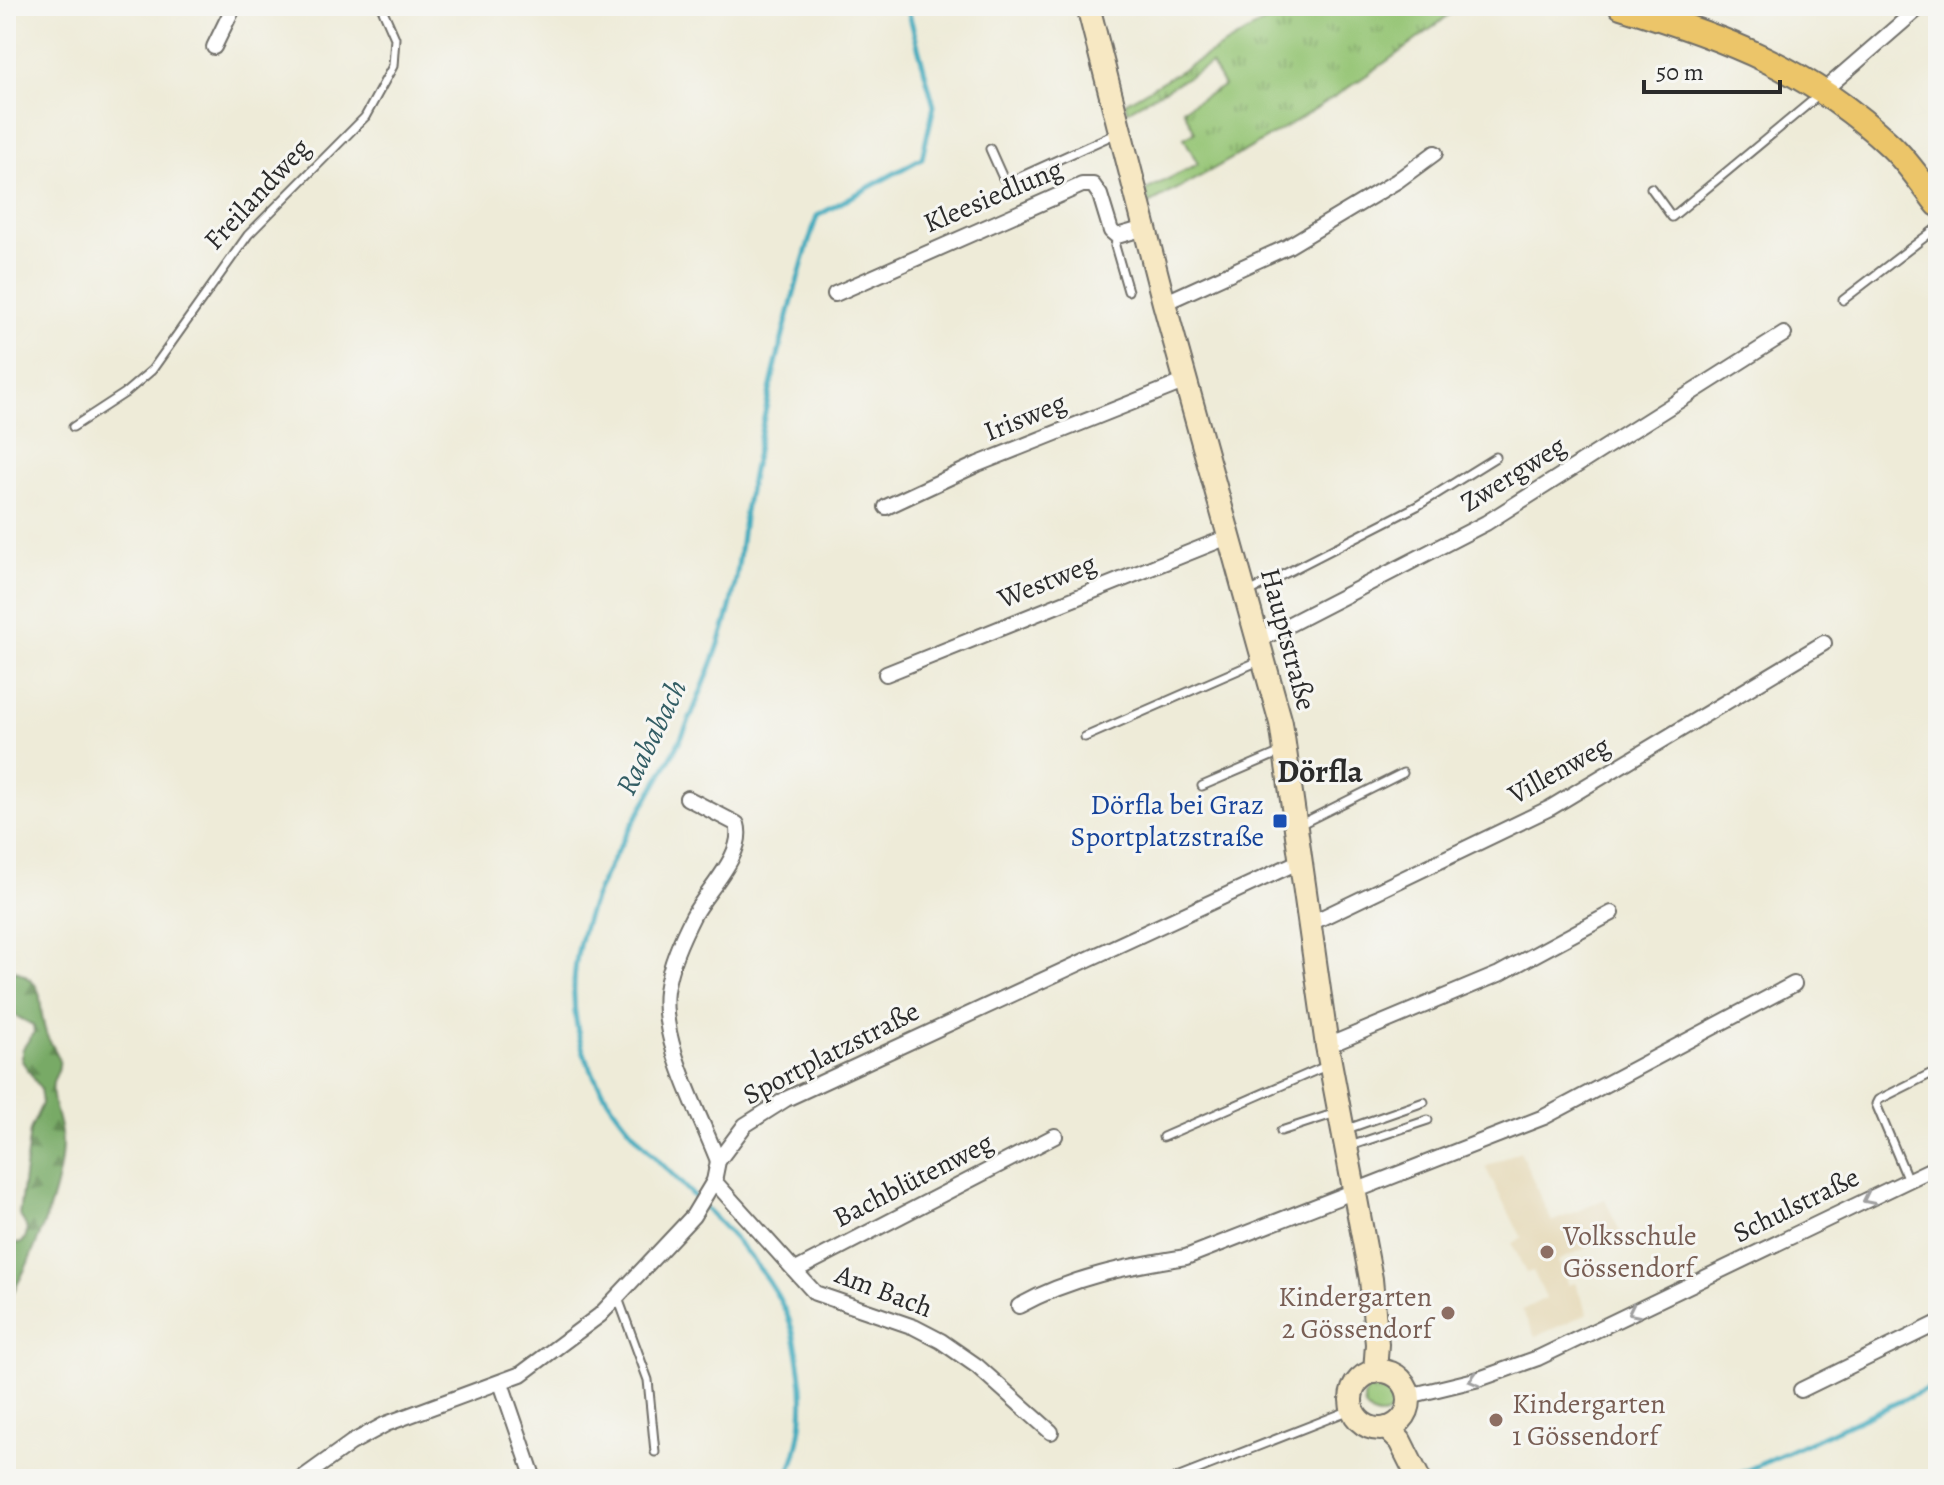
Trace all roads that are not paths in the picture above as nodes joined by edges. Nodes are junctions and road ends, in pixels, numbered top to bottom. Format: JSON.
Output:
{"nodes":[{"id":1,"x":234,"y":6,"type":"edge"},
{"id":2,"x":381,"y":6,"type":"edge"},
{"id":3,"x":1088,"y":6,"type":"edge"},
{"id":4,"x":1621,"y":6,"type":"edge"},
{"id":5,"x":1921,"y":6,"type":"edge"},
{"id":6,"x":1668,"y":12,"type":"edge"},
{"id":7,"x":214,"y":47,"type":"dead end"},
{"id":8,"x":1823,"y":91,"type":"junction"},
{"id":9,"x":1121,"y":131,"type":"junction"},
{"id":10,"x":990,"y":149,"type":"dead end"},
{"id":11,"x":1435,"y":153,"type":"dead end"},
{"id":12,"x":1651,"y":188,"type":"dead end"},
{"id":13,"x":1938,"y":204,"type":"edge"},
{"id":14,"x":1938,"y":227,"type":"edge"},
{"id":15,"x":1145,"y":228,"type":"junction"},
{"id":16,"x":1117,"y":236,"type":"junction"},
{"id":17,"x":1128,"y":291,"type":"dead end"},
{"id":18,"x":835,"y":294,"type":"dead end"},
{"id":19,"x":1843,"y":300,"type":"dead end"},
{"id":20,"x":1164,"y":303,"type":"junction"},
{"id":21,"x":1784,"y":334,"type":"dead end"},
{"id":22,"x":1186,"y":381,"type":"junction"},
{"id":23,"x":73,"y":427,"type":"dead end"},
{"id":24,"x":1496,"y":457,"type":"dead end"},
{"id":25,"x":886,"y":507,"type":"dead end"},
{"id":26,"x":1228,"y":537,"type":"junction"},
{"id":27,"x":1245,"y":594,"type":"junction"},
{"id":28,"x":1824,"y":643,"type":"dead end"},
{"id":29,"x":1261,"y":650,"type":"junction"},
{"id":30,"x":886,"y":674,"type":"dead end"},
{"id":31,"x":1085,"y":737,"type":"dead end"},
{"id":32,"x":1284,"y":750,"type":"junction"},
{"id":33,"x":1403,"y":773,"type":"dead end"},
{"id":34,"x":1202,"y":786,"type":"dead end"},
{"id":35,"x":687,"y":798,"type":"dead end"},
{"id":36,"x":1294,"y":827,"type":"junction"},
{"id":37,"x":1298,"y":862,"type":"junction"},
{"id":38,"x":1612,"y":913,"type":"dead end"},
{"id":39,"x":1309,"y":924,"type":"junction"},
{"id":40,"x":1794,"y":984,"type":"dead end"},
{"id":41,"x":1329,"y":1055,"type":"junction"},
{"id":42,"x":1938,"y":1070,"type":"edge"},
{"id":43,"x":1424,"y":1102,"type":"dead end"},
{"id":44,"x":1428,"y":1120,"type":"dead end"},
{"id":45,"x":1343,"y":1130,"type":"junction"},
{"id":46,"x":1281,"y":1131,"type":"dead end"},
{"id":47,"x":1055,"y":1136,"type":"dead end"},
{"id":48,"x":1163,"y":1137,"type":"dead end"},
{"id":49,"x":718,"y":1161,"type":"junction"},
{"id":50,"x":1938,"y":1166,"type":"edge"},
{"id":51,"x":1908,"y":1180,"type":"junction"},
{"id":52,"x":714,"y":1181,"type":"junction"},
{"id":53,"x":1354,"y":1191,"type":"junction"},
{"id":54,"x":796,"y":1270,"type":"junction"},
{"id":55,"x":618,"y":1298,"type":"junction"},
{"id":56,"x":1019,"y":1306,"type":"dead end"},
{"id":57,"x":1938,"y":1323,"type":"edge"},
{"id":58,"x":1375,"y":1372,"type":"junction"},
{"id":59,"x":501,"y":1383,"type":"junction"},
{"id":60,"x":1801,"y":1390,"type":"dead end"},
{"id":61,"x":1409,"y":1396,"type":"junction"},
{"id":62,"x":1353,"y":1409,"type":"junction"},
{"id":63,"x":1387,"y":1428,"type":"junction"},
{"id":64,"x":1051,"y":1432,"type":"dead end"},
{"id":65,"x":655,"y":1452,"type":"dead end"},
{"id":66,"x":301,"y":1479,"type":"edge"},
{"id":67,"x":534,"y":1479,"type":"edge"},
{"id":68,"x":1174,"y":1479,"type":"edge"},
{"id":69,"x":1419,"y":1479,"type":"edge"}],
"edges":[{"from":1,"to":7,"type":"street"},
{"from":2,"to":23,"type":"lane","name":"Freilandweg"},
{"from":3,"to":9,"type":"main road","name":"Hauptstraße"},
{"from":4,"to":6,"type":"main road"},
{"from":5,"to":8,"type":"street"},
{"from":6,"to":8,"type":"main road"},
{"from":8,"to":12,"type":"lane"},
{"from":8,"to":13,"type":"main road"},
{"from":9,"to":10,"type":"lane"},
{"from":9,"to":15,"type":"main road","name":"Hauptstraße"},
{"from":11,"to":20,"type":"street"},
{"from":14,"to":19,"type":"lane"},
{"from":15,"to":16,"type":"street"},
{"from":15,"to":20,"type":"main road","name":"Hauptstraße"},
{"from":16,"to":17,"type":"lane"},
{"from":16,"to":18,"type":"street","name":"Kleesiedlung"},
{"from":20,"to":22,"type":"main road","name":"Hauptstraße"},
{"from":21,"to":29,"type":"street","name":"Zwergweg"},
{"from":22,"to":25,"type":"street","name":"Irisweg"},
{"from":22,"to":26,"type":"main road","name":"Hauptstraße"},
{"from":24,"to":27,"type":"lane"},
{"from":26,"to":27,"type":"main road","name":"Hauptstraße"},
{"from":26,"to":30,"type":"street","name":"Westweg"},
{"from":27,"to":29,"type":"main road","name":"Hauptstraße"},
{"from":28,"to":39,"type":"street","name":"Villenweg"},
{"from":29,"to":31,"type":"lane"},
{"from":29,"to":32,"type":"main road","name":"Hauptstraße"},
{"from":32,"to":34,"type":"lane"},
{"from":32,"to":36,"type":"main road","name":"Hauptstraße"},
{"from":33,"to":36,"type":"lane"},
{"from":35,"to":49,"type":"street"},
{"from":36,"to":37,"type":"main road","name":"Hauptstraße"},
{"from":37,"to":39,"type":"main road","name":"Hauptstraße"},
{"from":37,"to":49,"type":"street","name":"Sportplatzstraße"},
{"from":38,"to":41,"type":"street"},
{"from":39,"to":41,"type":"main road","name":"Hauptstraße"},
{"from":40,"to":53,"type":"street"},
{"from":41,"to":45,"type":"main road","name":"Hauptstraße"},
{"from":41,"to":48,"type":"lane"},
{"from":42,"to":51,"type":"lane"},
{"from":43,"to":45,"type":"lane"},
{"from":44,"to":45,"type":"lane"},
{"from":45,"to":46,"type":"lane"},
{"from":45,"to":53,"type":"main road","name":"Hauptstraße"},
{"from":47,"to":54,"type":"street","name":"Bachblütenweg"},
{"from":49,"to":52,"type":"street","name":"Sportplatzstraße"},
{"from":50,"to":51,"type":"street","name":"Schulstraße"},
{"from":51,"to":61,"type":"street","name":"Schulstraße","one_way":true},
{"from":52,"to":54,"type":"street","name":"Am Bach"},
{"from":52,"to":55,"type":"street","name":"Sportplatzstraße"},
{"from":53,"to":56,"type":"street"},
{"from":53,"to":58,"type":"main road","name":"Hauptstraße"},
{"from":54,"to":64,"type":"street","name":"Am Bach"},
{"from":55,"to":59,"type":"street","name":"Sportplatzstraße"},
{"from":55,"to":65,"type":"lane"},
{"from":57,"to":60,"type":"street"},
{"from":58,"to":61,"type":"main road"},
{"from":58,"to":62,"type":"main road"},
{"from":59,"to":66,"type":"street","name":"Sportplatzstraße"},
{"from":59,"to":67,"type":"street"},
{"from":61,"to":63,"type":"main road"},
{"from":62,"to":63,"type":"main road"},
{"from":62,"to":68,"type":"lane"},
{"from":63,"to":69,"type":"main road"}]}
